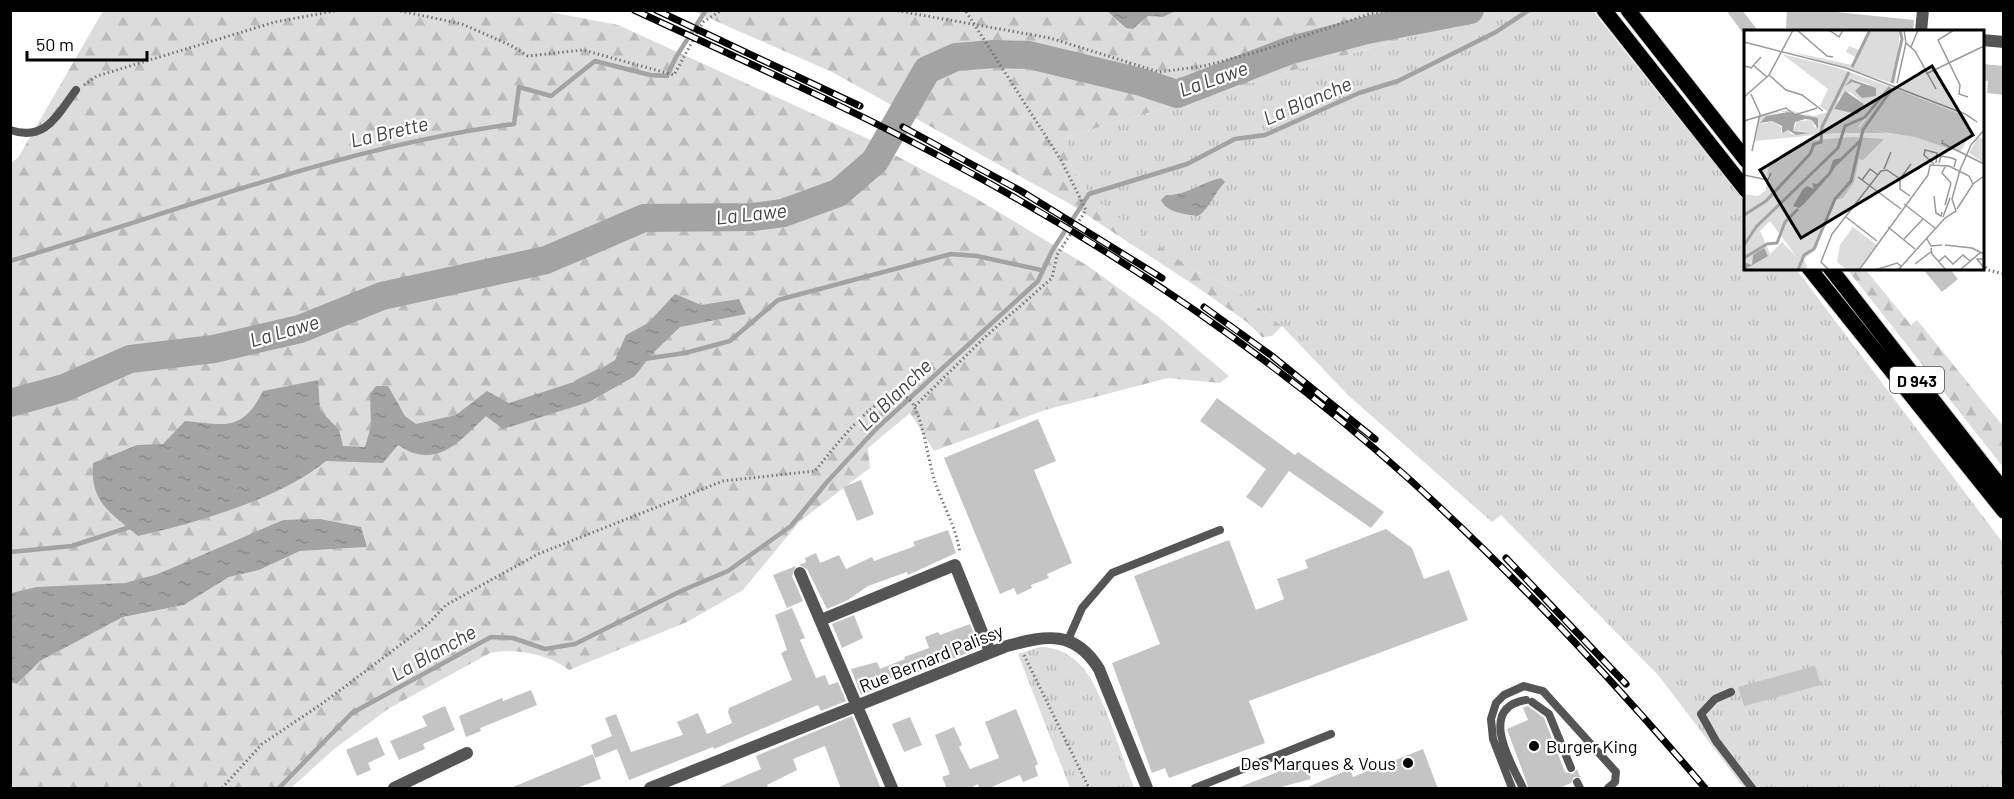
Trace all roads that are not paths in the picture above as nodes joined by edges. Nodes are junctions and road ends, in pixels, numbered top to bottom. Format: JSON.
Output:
{"nodes":[{"id":1,"x":1604,"y":10,"type":"edge"},
{"id":2,"x":1628,"y":10,"type":"edge"},
{"id":3,"x":1923,"y":10,"type":"edge"},
{"id":4,"x":1921,"y":30,"type":"edge"},
{"id":5,"x":1984,"y":40,"type":"edge"},
{"id":6,"x":2004,"y":42,"type":"edge"},
{"id":7,"x":76,"y":90,"type":"road end"},
{"id":8,"x":10,"y":130,"type":"edge"},
{"id":9,"x":1744,"y":157,"type":"edge"},
{"id":10,"x":1744,"y":187,"type":"edge"},
{"id":11,"x":1811,"y":270,"type":"edge"},
{"id":12,"x":1832,"y":270,"type":"edge"},
{"id":13,"x":2004,"y":490,"type":"edge"},
{"id":14,"x":2004,"y":511,"type":"edge"},
{"id":15,"x":1220,"y":530,"type":"dead end"},
{"id":16,"x":800,"y":573,"type":"dead end"},
{"id":17,"x":821,"y":620,"type":"junction"},
{"id":18,"x":1068,"y":640,"type":"junction"},
{"id":19,"x":990,"y":652,"type":"junction"},
{"id":20,"x":1731,"y":692,"type":"dead end"},
{"id":21,"x":859,"y":707,"type":"junction"},
{"id":22,"x":1331,"y":734,"type":"dead end"},
{"id":23,"x":467,"y":753,"type":"dead end"},
{"id":24,"x":1571,"y":768,"type":"dead end"},
{"id":25,"x":397,"y":788,"type":"edge"},
{"id":26,"x":650,"y":789,"type":"edge"},
{"id":27,"x":892,"y":789,"type":"edge"},
{"id":28,"x":1147,"y":789,"type":"edge"},
{"id":29,"x":1195,"y":789,"type":"edge"},
{"id":30,"x":1512,"y":789,"type":"edge"},
{"id":31,"x":1522,"y":789,"type":"edge"},
{"id":32,"x":1608,"y":789,"type":"edge"},
{"id":33,"x":1752,"y":789,"type":"edge"}],
"edges":[{"from":1,"to":10,"type":"main road"},
{"from":2,"to":9,"type":"main road"},
{"from":3,"to":4,"type":"street"},
{"from":5,"to":6,"type":"street"},
{"from":7,"to":8,"type":"lane"},
{"from":11,"to":14,"type":"main road","number":"D 943"},
{"from":12,"to":13,"type":"main road","number":"D 943"},
{"from":15,"to":18,"type":"lane"},
{"from":16,"to":17,"type":"street"},
{"from":17,"to":19,"type":"street"},
{"from":17,"to":21,"type":"street"},
{"from":18,"to":19,"type":"street","name":"Rue Bernard Palissy"},
{"from":18,"to":28,"type":"street"},
{"from":19,"to":21,"type":"street","name":"Rue Bernard Palissy"},
{"from":20,"to":33,"type":"lane"},
{"from":21,"to":26,"type":"street","name":"Rue Bernard Palissy"},
{"from":21,"to":27,"type":"street"},
{"from":22,"to":29,"type":"lane"},
{"from":23,"to":25,"type":"street"},
{"from":24,"to":31,"type":"lane"},
{"from":30,"to":32,"type":"lane"}]}
